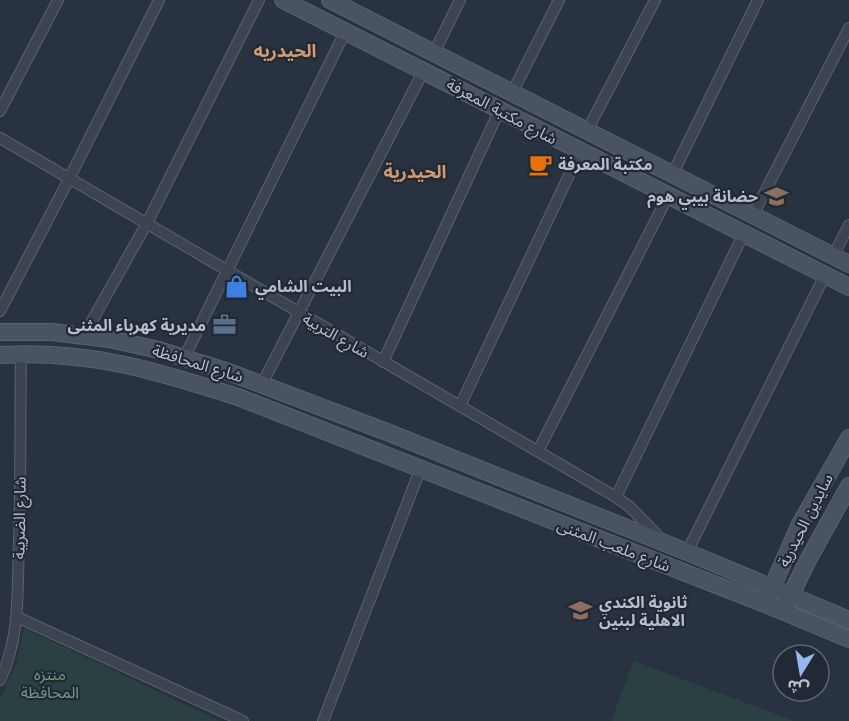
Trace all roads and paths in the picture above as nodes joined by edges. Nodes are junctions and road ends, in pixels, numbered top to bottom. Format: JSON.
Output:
{"nodes":[{"id":1,"x":58,"y":0,"type":"edge"},
{"id":2,"x":159,"y":0,"type":"edge"},
{"id":3,"x":259,"y":0,"type":"edge"},
{"id":4,"x":283,"y":0,"type":"edge"},
{"id":5,"x":330,"y":0,"type":"edge"},
{"id":6,"x":460,"y":0,"type":"edge"},
{"id":7,"x":559,"y":0,"type":"edge"},
{"id":8,"x":655,"y":0,"type":"edge"},
{"id":9,"x":758,"y":0,"type":"edge"},
{"id":10,"x":356,"y":6,"type":"edge"},
{"id":11,"x":849,"y":28,"type":"edge"},
{"id":12,"x":345,"y":32,"type":"junction"},
{"id":13,"x":434,"y":53,"type":"junction"},
{"id":14,"x":424,"y":70,"type":"junction"},
{"id":15,"x":512,"y":93,"type":"junction"},
{"id":16,"x":500,"y":109,"type":"junction"},
{"id":17,"x":0,"y":111,"type":"edge"},
{"id":18,"x":587,"y":131,"type":"junction"},
{"id":19,"x":0,"y":138,"type":"edge"},
{"id":20,"x":580,"y":152,"type":"junction"},
{"id":21,"x":672,"y":175,"type":"junction"},
{"id":22,"x":69,"y":179,"type":"junction"},
{"id":23,"x":668,"y":196,"type":"junction"},
{"id":24,"x":753,"y":215,"type":"junction"},
{"id":25,"x":147,"y":223,"type":"junction"},
{"id":26,"x":849,"y":225,"type":"edge"},
{"id":27,"x":744,"y":233,"type":"junction"},
{"id":28,"x":833,"y":256,"type":"junction"},
{"id":29,"x":849,"y":264,"type":"edge"},
{"id":30,"x":227,"y":270,"type":"junction"},
{"id":31,"x":825,"y":275,"type":"junction"},
{"id":32,"x":849,"y":287,"type":"edge"},
{"id":33,"x":0,"y":311,"type":"edge"},
{"id":34,"x":299,"y":314,"type":"junction"},
{"id":35,"x":0,"y":332,"type":"edge"},
{"id":36,"x":84,"y":335,"type":"junction"},
{"id":37,"x":21,"y":354,"type":"junction"},
{"id":38,"x":0,"y":355,"type":"edge"},
{"id":39,"x":184,"y":358,"type":"junction"},
{"id":40,"x":383,"y":362,"type":"junction"},
{"id":41,"x":262,"y":384,"type":"junction"},
{"id":42,"x":460,"y":406,"type":"junction"},
{"id":43,"x":387,"y":432,"type":"junction"},
{"id":44,"x":849,"y":438,"type":"edge"},
{"id":45,"x":538,"y":451,"type":"junction"},
{"id":46,"x":379,"y":452,"type":"junction"},
{"id":47,"x":420,"y":470,"type":"junction"},
{"id":48,"x":849,"y":486,"type":"edge"},
{"id":49,"x":616,"y":497,"type":"junction"},
{"id":50,"x":664,"y":543,"type":"junction"},
{"id":51,"x":687,"y":552,"type":"junction"},
{"id":52,"x":772,"y":588,"type":"junction"},
{"id":53,"x":790,"y":596,"type":"junction"},
{"id":54,"x":765,"y":604,"type":"junction"},
{"id":55,"x":783,"y":612,"type":"junction"},
{"id":56,"x":17,"y":617,"type":"junction"},
{"id":57,"x":849,"y":620,"type":"edge"},
{"id":58,"x":849,"y":639,"type":"edge"},
{"id":59,"x":0,"y":680,"type":"edge"},
{"id":60,"x":243,"y":721,"type":"edge"},
{"id":61,"x":323,"y":721,"type":"edge"}],
"edges":[{"from":1,"to":17,"type":"street"},
{"from":2,"to":22,"type":"street"},
{"from":3,"to":25,"type":"street"},
{"from":4,"to":12,"type":"main road","name":"شارع مكتبة المعرفة"},
{"from":5,"to":10,"type":"main road","name":"شارع مكتبة المعرفة"},
{"from":6,"to":13,"type":"street"},
{"from":7,"to":15,"type":"street"},
{"from":8,"to":18,"type":"street"},
{"from":9,"to":21,"type":"street"},
{"from":10,"to":13,"type":"main road","name":"شارع مكتبة المعرفة"},
{"from":11,"to":24,"type":"street"},
{"from":12,"to":14,"type":"main road","name":"شارع مكتبة المعرفة"},
{"from":12,"to":30,"type":"street"},
{"from":13,"to":15,"type":"main road","name":"شارع مكتبة المعرفة"},
{"from":14,"to":16,"type":"main road","name":"شارع مكتبة المعرفة"},
{"from":14,"to":34,"type":"street"},
{"from":15,"to":18,"type":"main road","name":"شارع مكتبة المعرفة"},
{"from":16,"to":20,"type":"main road","name":"شارع مكتبة المعرفة"},
{"from":16,"to":40,"type":"street"},
{"from":18,"to":21,"type":"main road","name":"شارع مكتبة المعرفة"},
{"from":19,"to":22,"type":"street","name":"شارع التربية"},
{"from":20,"to":23,"type":"main road","name":"شارع مكتبة المعرفة"},
{"from":20,"to":42,"type":"street"},
{"from":21,"to":24,"type":"main road","name":"شارع مكتبة المعرفة"},
{"from":22,"to":25,"type":"street","name":"شارع التربية"},
{"from":22,"to":33,"type":"street"},
{"from":23,"to":27,"type":"main road","name":"شارع مكتبة المعرفة"},
{"from":23,"to":45,"type":"street"},
{"from":24,"to":28,"type":"main road","name":"شارع مكتبة المعرفة"},
{"from":25,"to":30,"type":"street","name":"شارع التربية"},
{"from":25,"to":36,"type":"street"},
{"from":26,"to":28,"type":"street"},
{"from":27,"to":31,"type":"main road","name":"شارع مكتبة المعرفة"},
{"from":27,"to":49,"type":"street"},
{"from":28,"to":29,"type":"main road","name":"شارع مكتبة المعرفة"},
{"from":30,"to":34,"type":"street","name":"شارع التربية"},
{"from":30,"to":39,"type":"street"},
{"from":31,"to":32,"type":"main road","name":"شارع مكتبة المعرفة"},
{"from":31,"to":51,"type":"street"},
{"from":34,"to":40,"type":"street","name":"شارع التربية"},
{"from":34,"to":41,"type":"street"},
{"from":35,"to":36,"type":"main road","name":"شارع المحافظة"},
{"from":36,"to":39,"type":"main road","name":"شارع المحافظة"},
{"from":37,"to":38,"type":"main road","name":"شارع المحافظة"},
{"from":37,"to":46,"type":"main road","name":"شارع المحافظة"},
{"from":37,"to":56,"type":"street","name":"شارع الضريبة"},
{"from":39,"to":41,"type":"main road","name":"شارع المحافظة"},
{"from":40,"to":42,"type":"street","name":"شارع التربية"},
{"from":41,"to":43,"type":"main road","name":"شارع المحافظة"},
{"from":42,"to":45,"type":"street","name":"شارع التربية"},
{"from":43,"to":46,"type":"main road"},
{"from":43,"to":50,"type":"main road","name":"شارع ملعب المثنى"},
{"from":44,"to":52,"type":"main road","name":"سايدين الحيدرية"},
{"from":45,"to":49,"type":"street","name":"شارع التربية"},
{"from":46,"to":47,"type":"main road","name":"شارع ملعب المثنى"},
{"from":47,"to":54,"type":"main road","name":"شارع ملعب المثنى"},
{"from":47,"to":61,"type":"street"},
{"from":48,"to":53,"type":"main road","name":"سايدين الحيدرية"},
{"from":49,"to":50,"type":"street","name":"شارع التربية"},
{"from":50,"to":51,"type":"main road","name":"شارع ملعب المثنى"},
{"from":51,"to":52,"type":"main road","name":"شارع ملعب المثنى"},
{"from":52,"to":53,"type":"main road","name":"شارع ملعب المثنى"},
{"from":52,"to":54,"type":"main road","name":"سايدين الحيدرية"},
{"from":53,"to":55,"type":"main road","name":"سايدين الحيدرية"},
{"from":53,"to":57,"type":"main road","name":"شارع ملعب المثنى"},
{"from":54,"to":55,"type":"main road","name":"شارع ملعب المثنى"},
{"from":55,"to":58,"type":"main road","name":"شارع ملعب المثنى"},
{"from":56,"to":59,"type":"street","name":"شارع الضريبة"},
{"from":56,"to":60,"type":"street"}]}
